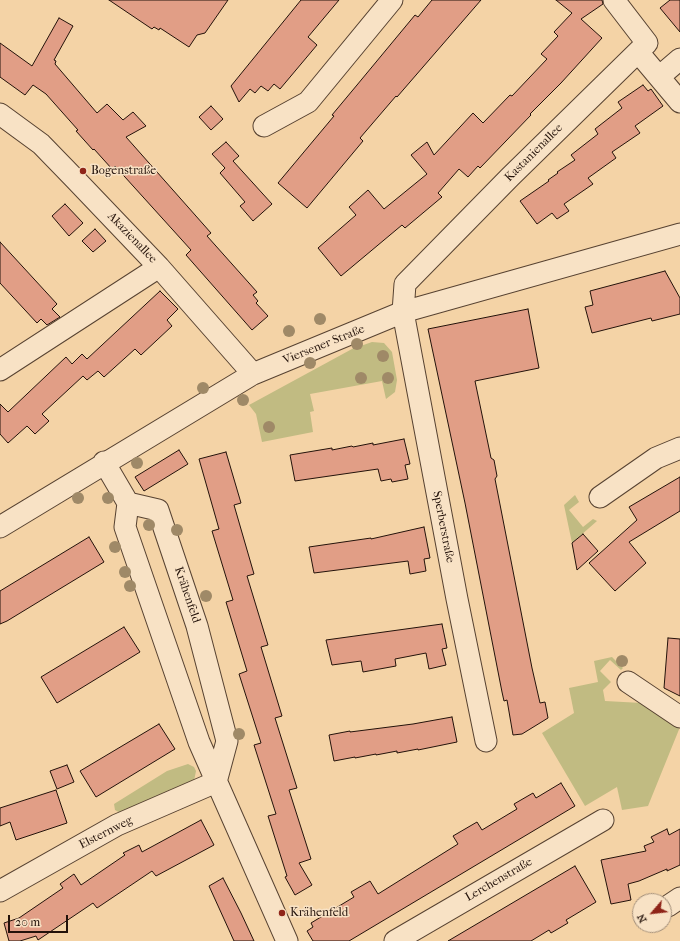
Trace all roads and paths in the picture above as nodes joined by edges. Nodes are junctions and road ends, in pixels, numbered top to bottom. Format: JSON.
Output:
{"nodes":[{"id":1,"x":392,"y":0,"type":"edge"},
{"id":2,"x":614,"y":0,"type":"edge"},
{"id":3,"x":638,"y":52,"type":"junction"},
{"id":4,"x":680,"y":59,"type":"edge"},
{"id":5,"x":659,"y":77,"type":"junction"},
{"id":6,"x":680,"y":102,"type":"edge"},
{"id":7,"x":0,"y":114,"type":"edge"},
{"id":8,"x":264,"y":126,"type":"dead end"},
{"id":9,"x":680,"y":234,"type":"edge"},
{"id":10,"x":159,"y":267,"type":"junction"},
{"id":11,"x":404,"y":312,"type":"junction"},
{"id":12,"x":0,"y":370,"type":"edge"},
{"id":13,"x":253,"y":374,"type":"junction"},
{"id":14,"x":680,"y":448,"type":"edge"},
{"id":15,"x":104,"y":462,"type":"junction"},
{"id":16,"x":600,"y":497,"type":"dead end"},
{"id":17,"x":128,"y":503,"type":"junction"},
{"id":18,"x":0,"y":527,"type":"edge"},
{"id":19,"x":628,"y":682,"type":"dead end"},
{"id":20,"x":680,"y":717,"type":"edge"},
{"id":21,"x":486,"y":742,"type":"dead end"},
{"id":22,"x":216,"y":782,"type":"junction"},
{"id":23,"x":603,"y":820,"type":"dead end"},
{"id":24,"x":0,"y":891,"type":"edge"},
{"id":25,"x":287,"y":941,"type":"edge"},
{"id":26,"x":395,"y":941,"type":"edge"}],
"edges":[{"from":1,"to":8,"type":"street"},
{"from":2,"to":3,"type":"street"},
{"from":3,"to":5,"type":"street"},
{"from":3,"to":11,"type":"street","name":"Kastanienallee"},
{"from":4,"to":5,"type":"street"},
{"from":5,"to":6,"type":"street"},
{"from":7,"to":10,"type":"street","name":"Akazienallee"},
{"from":9,"to":11,"type":"street","name":"Viersener Straße"},
{"from":10,"to":12,"type":"street"},
{"from":10,"to":13,"type":"street","name":"Akazienallee"},
{"from":11,"to":13,"type":"street","name":"Viersener Straße"},
{"from":11,"to":21,"type":"street","name":"Sperberstraße"},
{"from":13,"to":15,"type":"street","name":"Viersener Straße"},
{"from":14,"to":16,"type":"street"},
{"from":15,"to":17,"type":"street"},
{"from":15,"to":18,"type":"street","name":"Viersener Straße"},
{"from":17,"to":22,"type":"street"},
{"from":17,"to":22,"type":"street","name":"Krähenfeld"},
{"from":19,"to":20,"type":"street"},
{"from":22,"to":24,"type":"street","name":"Elsternweg"},
{"from":22,"to":25,"type":"street"},
{"from":23,"to":26,"type":"street","name":"Lerchenstraße"}]}
